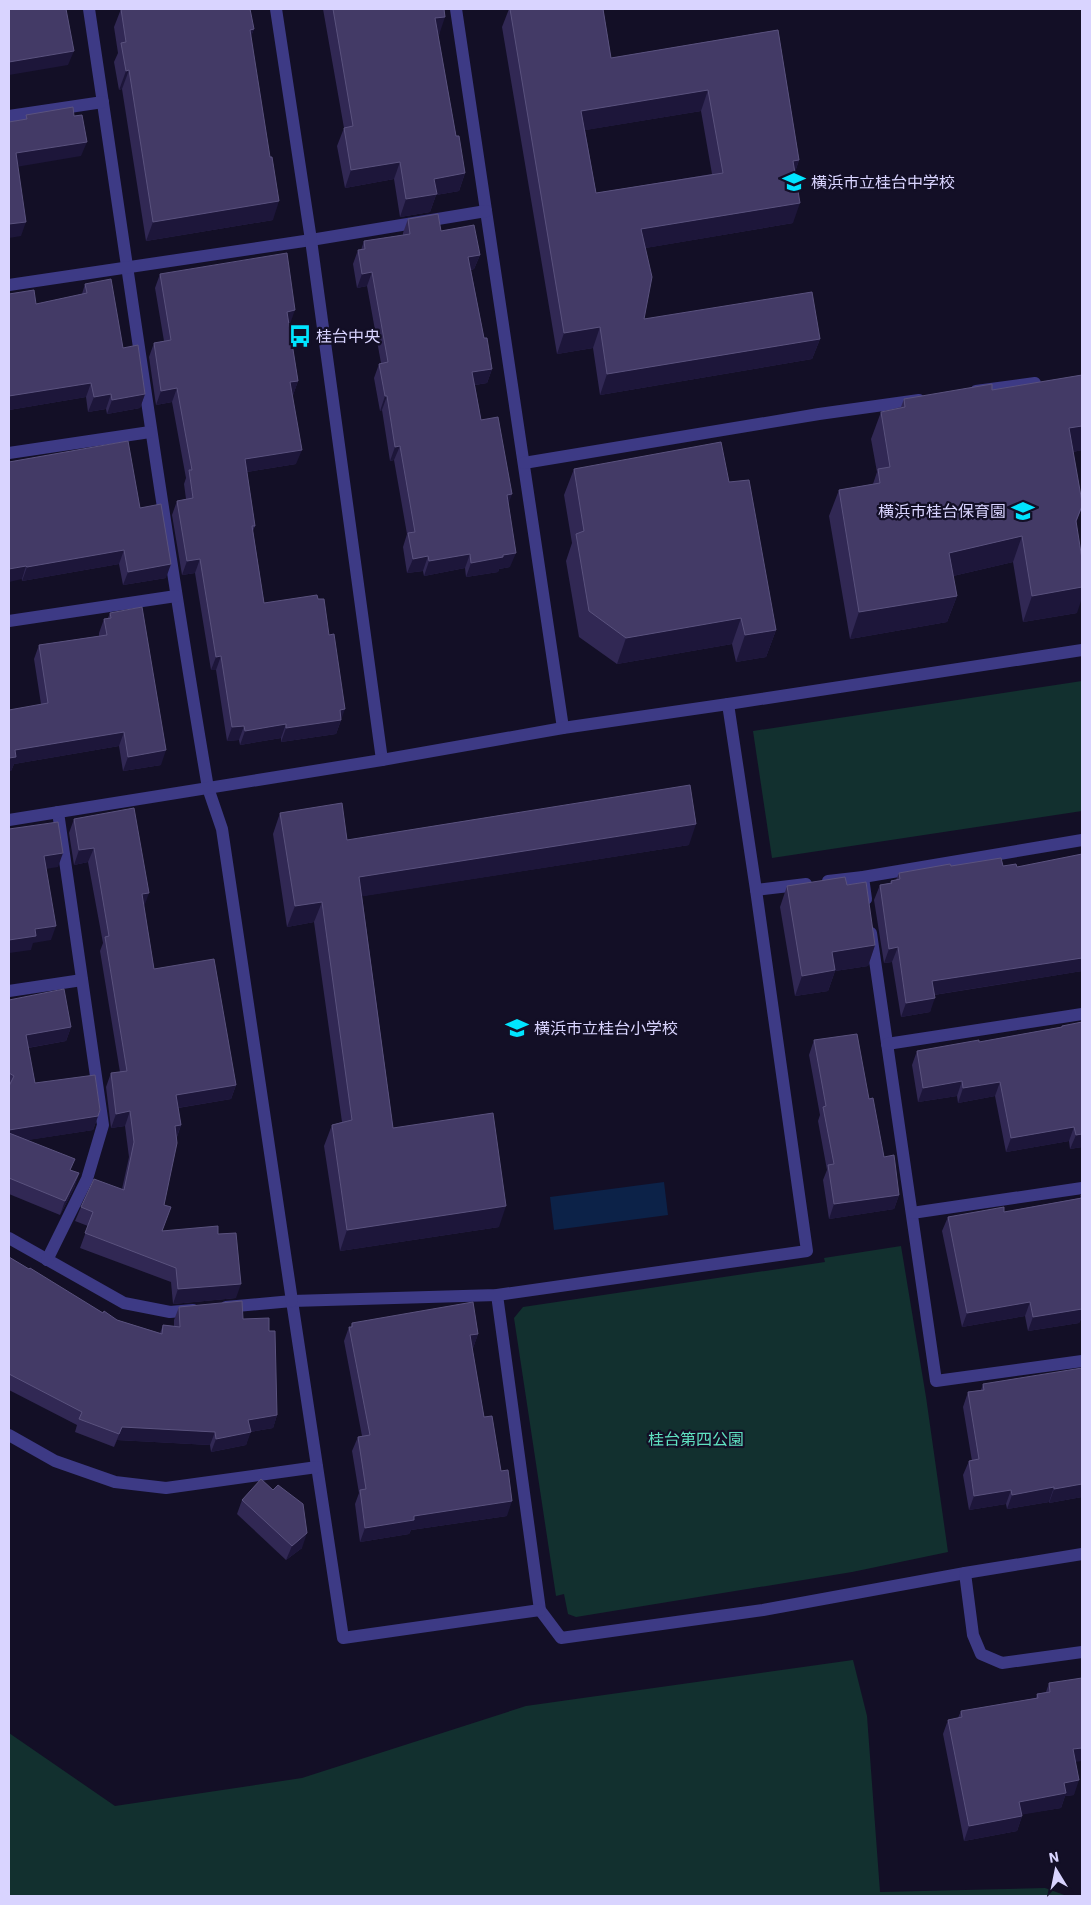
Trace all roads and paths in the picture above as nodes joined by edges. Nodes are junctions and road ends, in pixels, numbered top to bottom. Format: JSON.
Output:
{"nodes":[{"id":1,"x":89,"y":9,"type":"edge"},
{"id":2,"x":276,"y":9,"type":"edge"},
{"id":3,"x":456,"y":9,"type":"edge"},
{"id":4,"x":103,"y":102,"type":"junction"},
{"id":5,"x":9,"y":116,"type":"edge"},
{"id":6,"x":486,"y":211,"type":"junction"},
{"id":7,"x":311,"y":240,"type":"junction"},
{"id":8,"x":128,"y":267,"type":"junction"},
{"id":9,"x":9,"y":285,"type":"edge"},
{"id":10,"x":1043,"y":382,"type":"edge"},
{"id":11,"x":965,"y":393,"type":"edge"},
{"id":12,"x":936,"y":397,"type":"edge"},
{"id":13,"x":150,"y":432,"type":"junction"},
{"id":14,"x":9,"y":453,"type":"edge"},
{"id":15,"x":524,"y":463,"type":"junction"},
{"id":16,"x":176,"y":596,"type":"junction"},
{"id":17,"x":9,"y":622,"type":"edge"},
{"id":18,"x":1082,"y":650,"type":"edge"},
{"id":19,"x":728,"y":704,"type":"junction"},
{"id":20,"x":563,"y":728,"type":"junction"},
{"id":21,"x":382,"y":760,"type":"junction"},
{"id":22,"x":208,"y":788,"type":"junction"},
{"id":23,"x":58,"y":812,"type":"junction"},
{"id":24,"x":9,"y":820,"type":"edge"},
{"id":25,"x":1082,"y":840,"type":"edge"},
{"id":26,"x":863,"y":877,"type":"junction"},
{"id":27,"x":756,"y":890,"type":"junction"},
{"id":28,"x":82,"y":980,"type":"junction"},
{"id":29,"x":9,"y":991,"type":"edge"},
{"id":30,"x":1082,"y":1014,"type":"edge"},
{"id":31,"x":887,"y":1044,"type":"junction"},
{"id":32,"x":1082,"y":1188,"type":"edge"},
{"id":33,"x":912,"y":1213,"type":"junction"},
{"id":34,"x":9,"y":1238,"type":"edge"},
{"id":35,"x":47,"y":1260,"type":"junction"},
{"id":36,"x":497,"y":1295,"type":"junction"},
{"id":37,"x":292,"y":1301,"type":"junction"},
{"id":38,"x":1082,"y":1361,"type":"edge"},
{"id":39,"x":9,"y":1435,"type":"edge"},
{"id":40,"x":317,"y":1468,"type":"junction"},
{"id":41,"x":1082,"y":1554,"type":"edge"},
{"id":42,"x":964,"y":1573,"type":"junction"},
{"id":43,"x":540,"y":1610,"type":"junction"},
{"id":44,"x":1082,"y":1652,"type":"edge"}],
"edges":[{"from":1,"to":4,"type":"street"},
{"from":2,"to":7,"type":"street"},
{"from":3,"to":6,"type":"street"},
{"from":4,"to":5,"type":"street"},
{"from":4,"to":8,"type":"street"},
{"from":6,"to":7,"type":"street"},
{"from":6,"to":15,"type":"street"},
{"from":7,"to":8,"type":"street"},
{"from":7,"to":21,"type":"street"},
{"from":8,"to":9,"type":"street"},
{"from":8,"to":13,"type":"street"},
{"from":10,"to":11,"type":"street"},
{"from":12,"to":15,"type":"street"},
{"from":13,"to":14,"type":"street"},
{"from":13,"to":16,"type":"street"},
{"from":15,"to":20,"type":"street"},
{"from":16,"to":17,"type":"street"},
{"from":16,"to":22,"type":"street"},
{"from":18,"to":19,"type":"street"},
{"from":19,"to":20,"type":"street"},
{"from":19,"to":27,"type":"street"},
{"from":20,"to":21,"type":"street"},
{"from":21,"to":22,"type":"street"},
{"from":22,"to":23,"type":"street"},
{"from":22,"to":37,"type":"street"},
{"from":23,"to":24,"type":"street"},
{"from":23,"to":28,"type":"street"},
{"from":25,"to":26,"type":"street"},
{"from":26,"to":27,"type":"street"},
{"from":26,"to":31,"type":"street"},
{"from":27,"to":36,"type":"street"},
{"from":28,"to":29,"type":"street"},
{"from":28,"to":35,"type":"street"},
{"from":30,"to":31,"type":"street"},
{"from":31,"to":33,"type":"street"},
{"from":32,"to":33,"type":"street"},
{"from":33,"to":38,"type":"street"},
{"from":34,"to":35,"type":"street"},
{"from":35,"to":37,"type":"street"},
{"from":36,"to":37,"type":"street"},
{"from":36,"to":43,"type":"street"},
{"from":37,"to":40,"type":"street"},
{"from":39,"to":40,"type":"street"},
{"from":40,"to":43,"type":"street"},
{"from":41,"to":42,"type":"street"},
{"from":42,"to":43,"type":"street"},
{"from":42,"to":44,"type":"street"}]}
